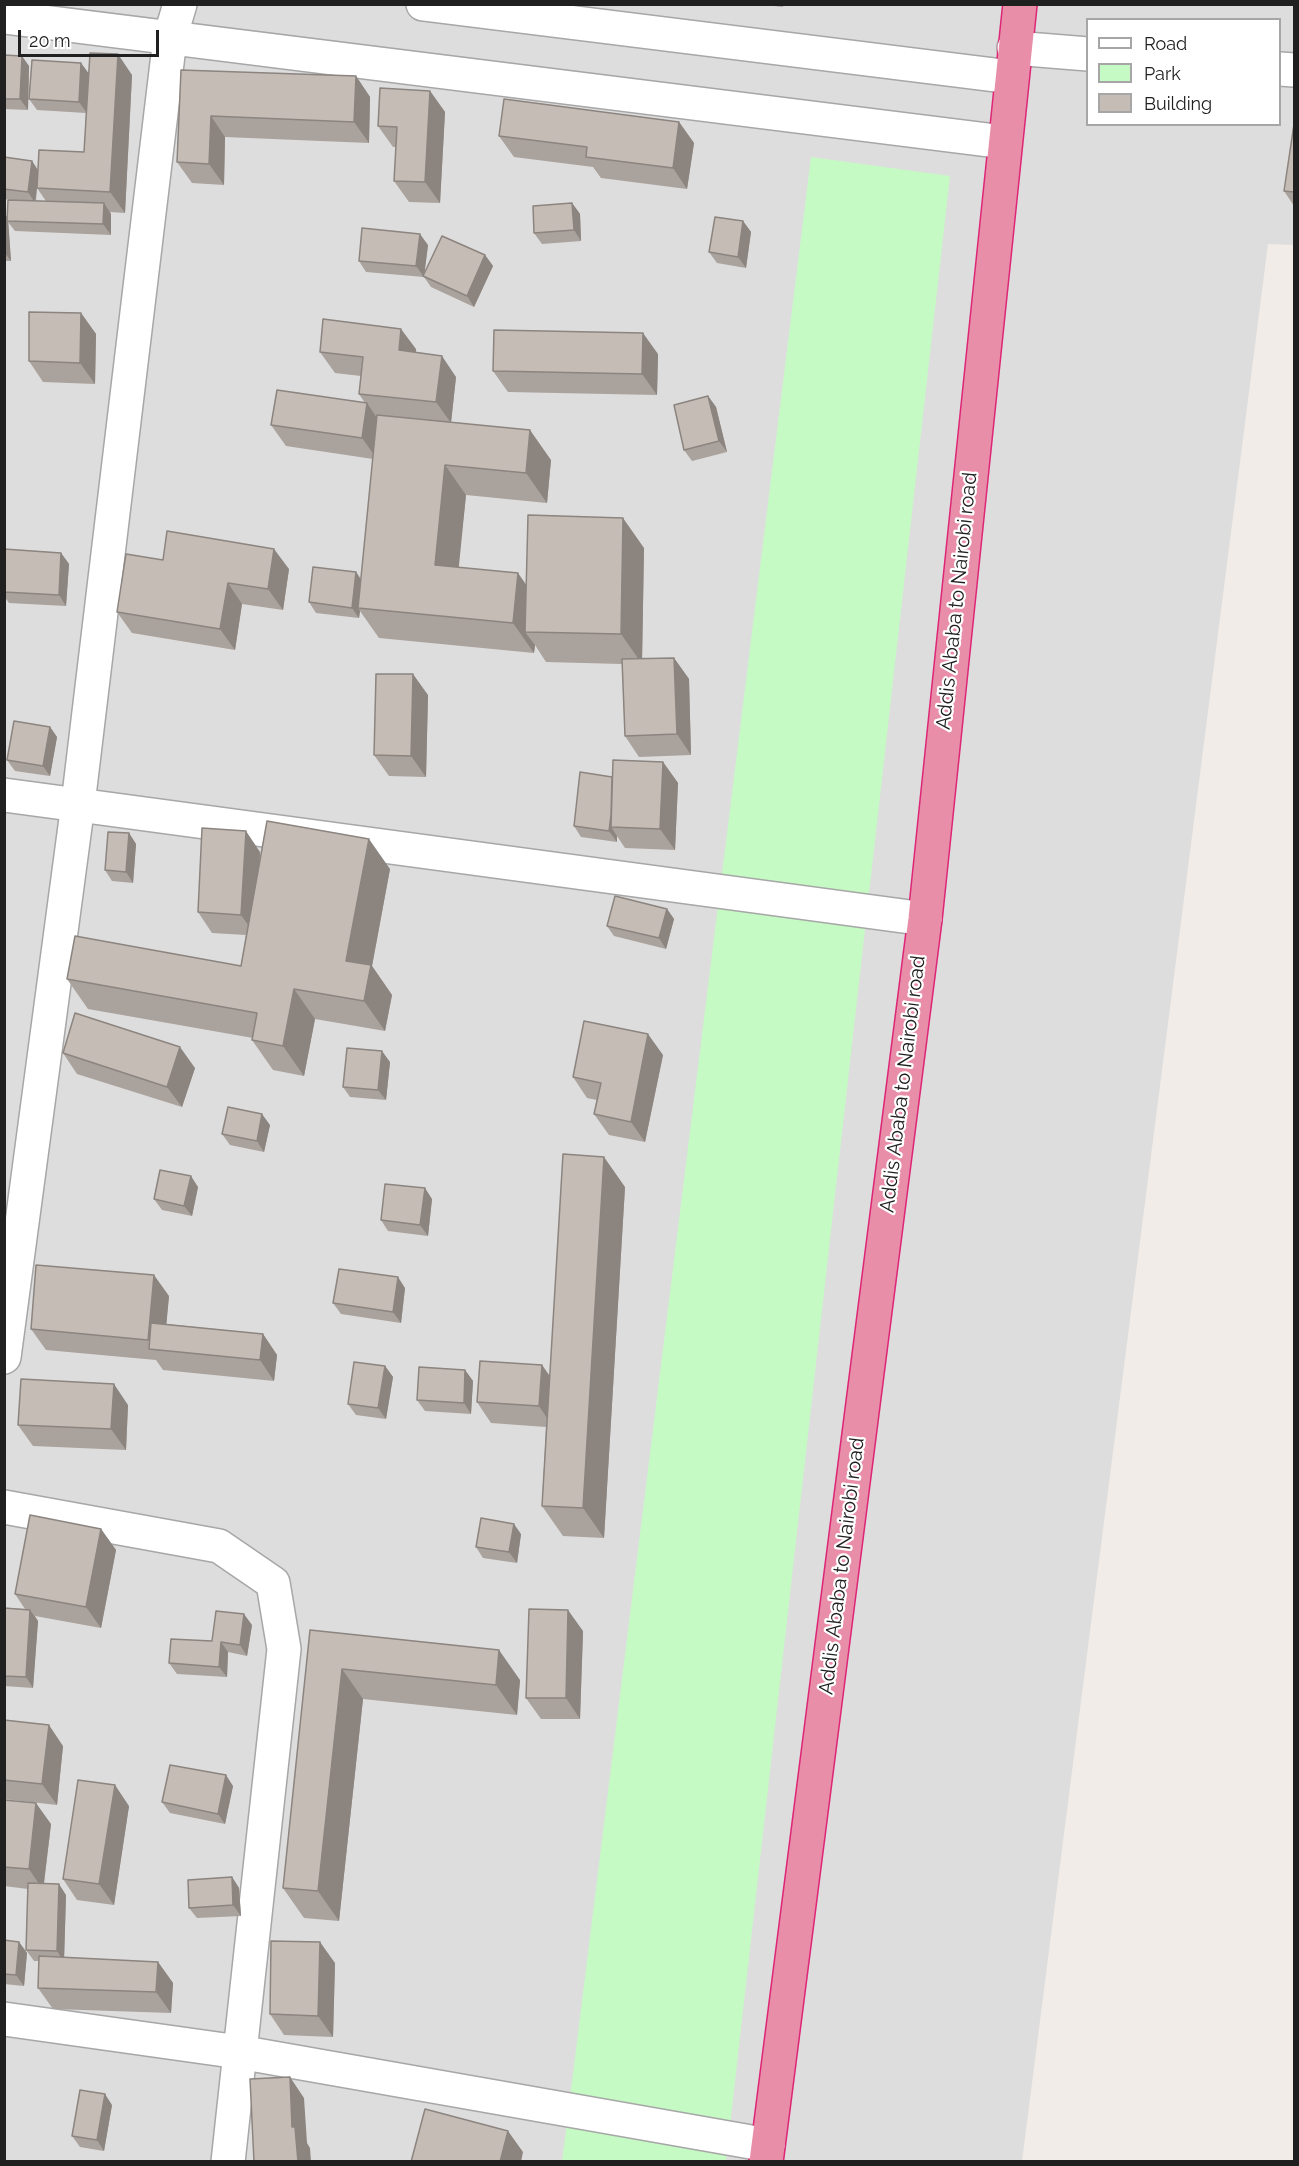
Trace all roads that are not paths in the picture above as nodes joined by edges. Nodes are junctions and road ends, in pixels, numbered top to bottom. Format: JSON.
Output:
{"nodes":[{"id":1,"x":180,"y":4,"type":"edge"},
{"id":2,"x":423,"y":4,"type":"edge"},
{"id":3,"x":1020,"y":4,"type":"edge"},
{"id":4,"x":4,"y":16,"type":"edge"},
{"id":5,"x":170,"y":38,"type":"junction"},
{"id":6,"x":1086,"y":54,"type":"edge"},
{"id":7,"x":1012,"y":63,"type":"junction"},
{"id":8,"x":1004,"y":142,"type":"junction"},
{"id":9,"x":4,"y":795,"type":"edge"},
{"id":10,"x":78,"y":804,"type":"junction"},
{"id":11,"x":925,"y":919,"type":"junction"},
{"id":12,"x":4,"y":1357,"type":"edge"},
{"id":13,"x":4,"y":1507,"type":"edge"},
{"id":14,"x":4,"y":2019,"type":"edge"},
{"id":15,"x":239,"y":2052,"type":"junction"},
{"id":16,"x":767,"y":2153,"type":"edge"},
{"id":17,"x":228,"y":2162,"type":"edge"}],
"edges":[{"from":1,"to":5,"type":"street"},
{"from":2,"to":7,"type":"street"},
{"from":3,"to":7,"type":"highway","name":"Addis Ababa to Nairobi road"},
{"from":4,"to":5,"type":"street"},
{"from":5,"to":8,"type":"street"},
{"from":5,"to":10,"type":"street"},
{"from":6,"to":7,"type":"street"},
{"from":7,"to":8,"type":"highway","name":"Addis Ababa to Nairobi road"},
{"from":8,"to":11,"type":"highway","name":"Addis Ababa to Nairobi road"},
{"from":9,"to":10,"type":"street"},
{"from":10,"to":11,"type":"street"},
{"from":10,"to":12,"type":"street"},
{"from":11,"to":16,"type":"highway","name":"Addis Ababa to Nairobi road"},
{"from":13,"to":15,"type":"street"},
{"from":14,"to":15,"type":"street"},
{"from":15,"to":16,"type":"street"},
{"from":15,"to":17,"type":"street"}]}
